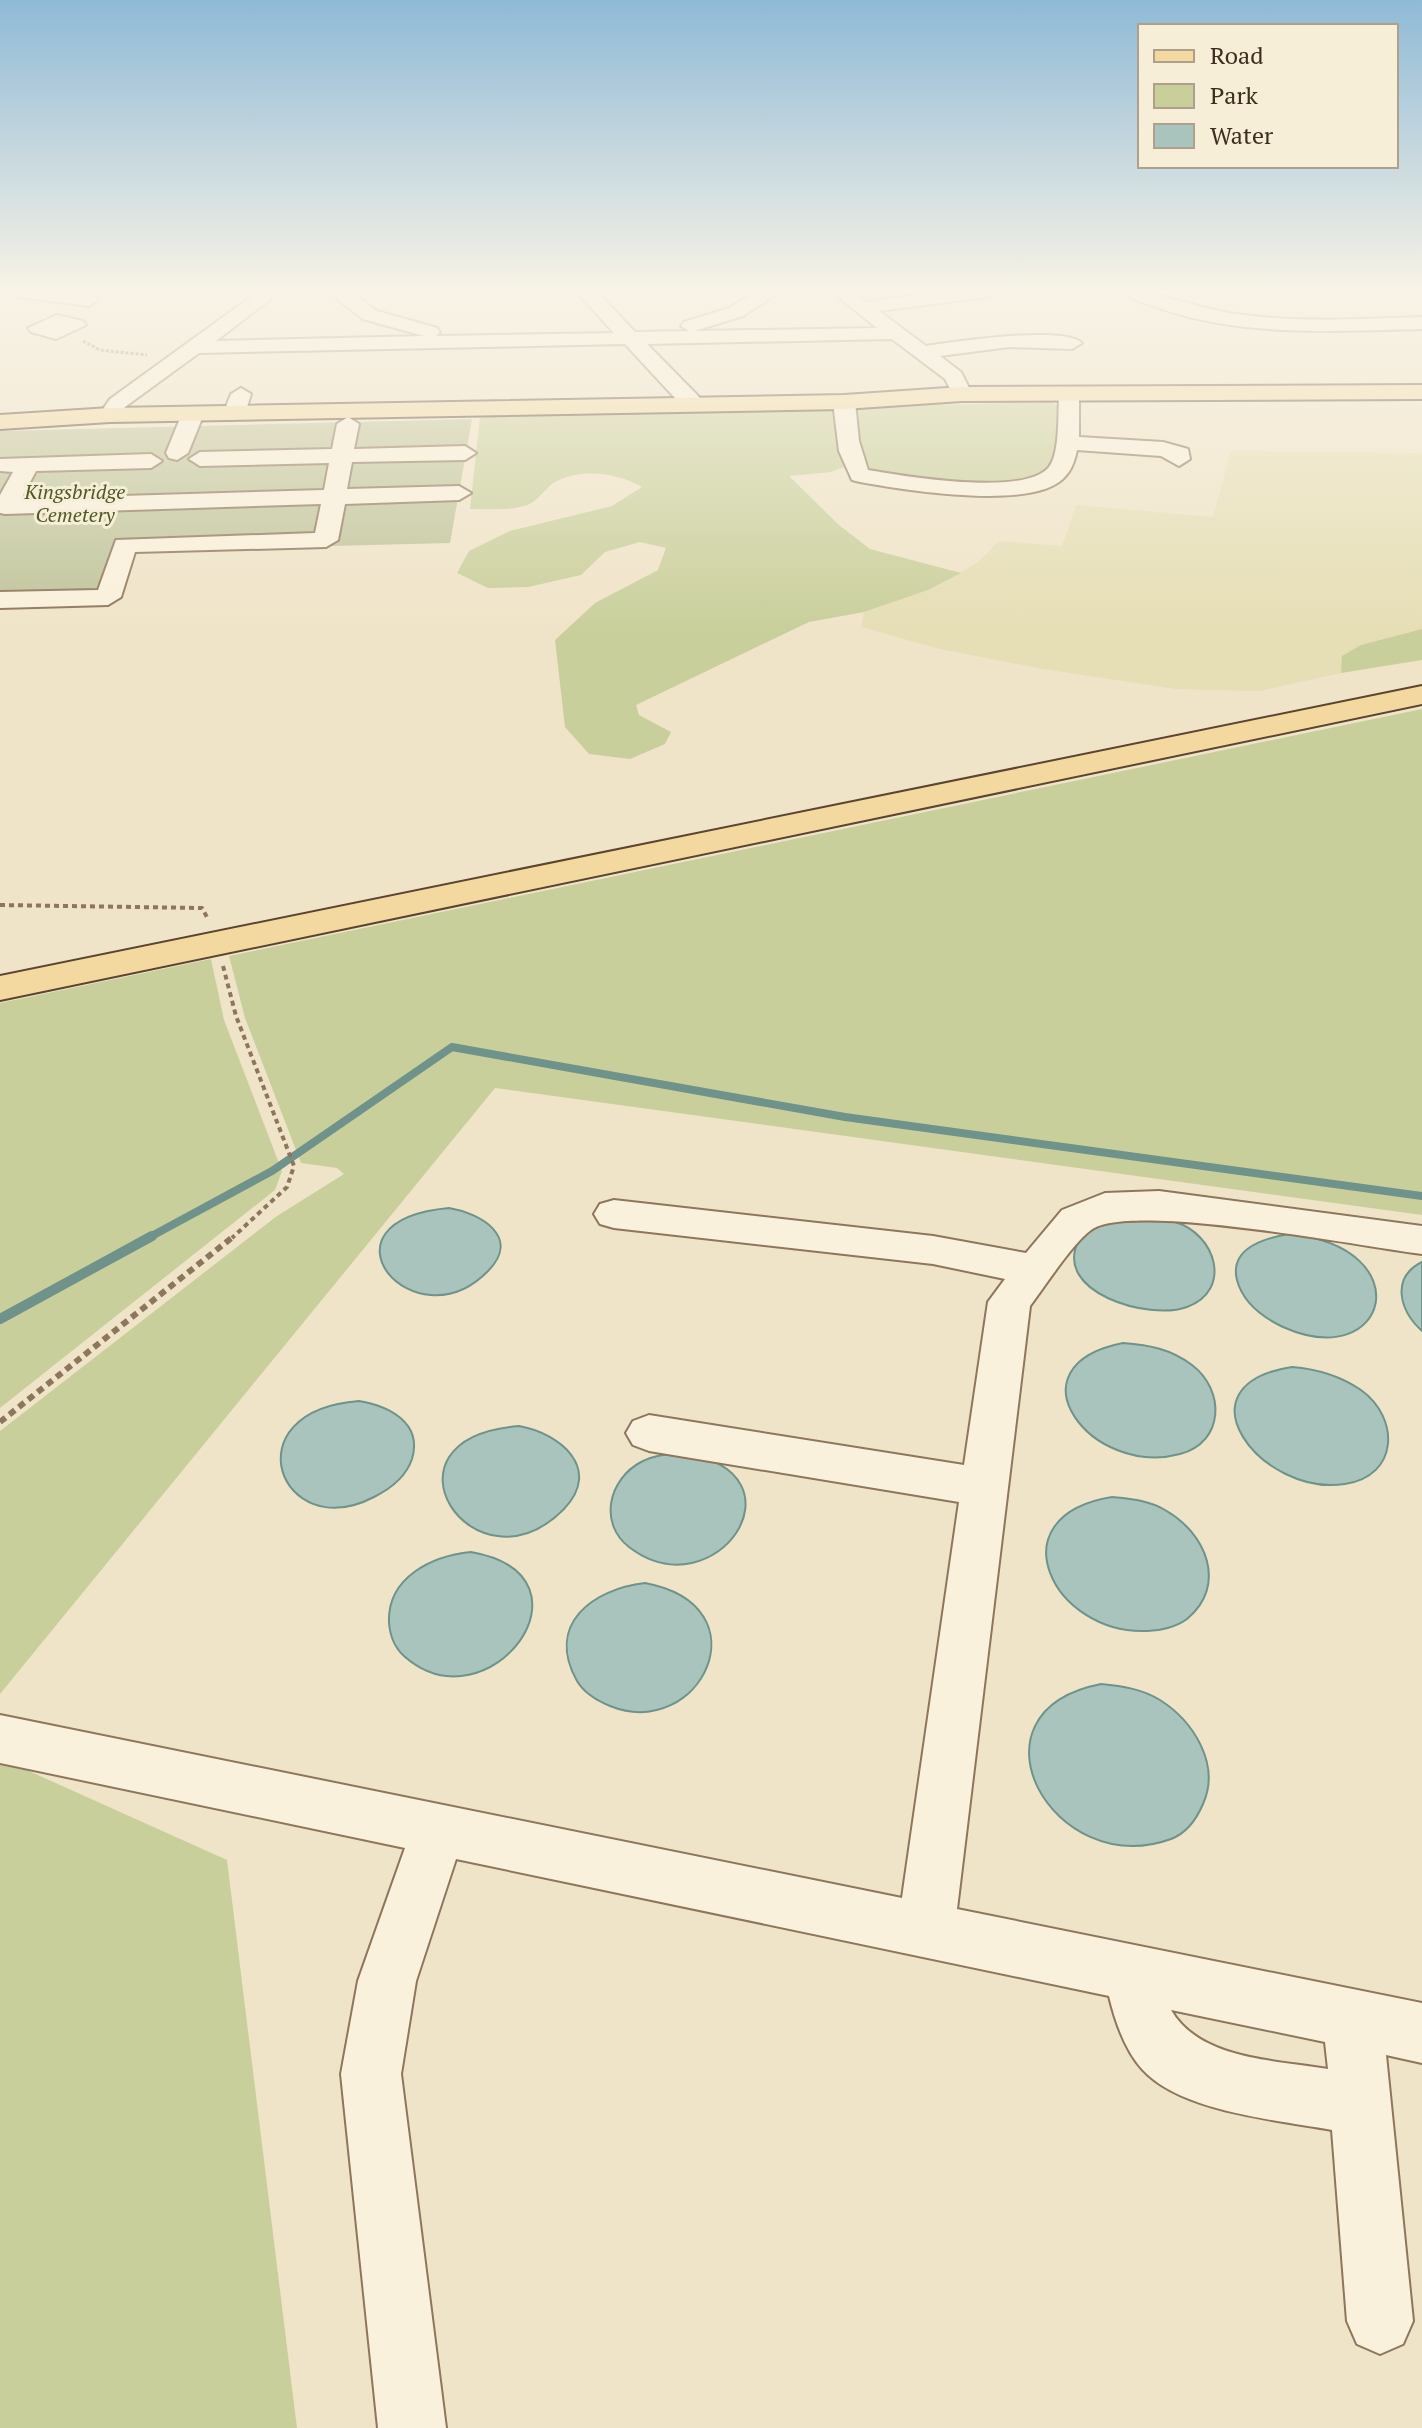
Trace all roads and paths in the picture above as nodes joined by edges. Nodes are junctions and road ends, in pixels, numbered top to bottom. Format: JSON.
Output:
{"nodes":[{"id":1,"x":116,"y":404,"type":"edge"},
{"id":2,"x":237,"y":404,"type":"edge"},
{"id":3,"x":378,"y":404,"type":"edge"},
{"id":4,"x":729,"y":404,"type":"edge"},
{"id":5,"x":844,"y":404,"type":"edge"},
{"id":6,"x":1068,"y":404,"type":"edge"},
{"id":7,"x":694,"y":405,"type":"joint"},
{"id":8,"x":110,"y":415,"type":"junction"},
{"id":9,"x":192,"y":416,"type":"junction"},
{"id":10,"x":0,"y":422,"type":"edge"},
{"id":11,"x":348,"y":424,"type":"dead end"},
{"id":12,"x":289,"y":427,"type":"dead end"},
{"id":13,"x":1065,"y":443,"type":"junction"},
{"id":14,"x":465,"y":453,"type":"dead end"},
{"id":15,"x":342,"y":456,"type":"junction"},
{"id":16,"x":281,"y":458,"type":"junction"},
{"id":17,"x":1179,"y":459,"type":"dead end"},
{"id":18,"x":166,"y":462,"type":"junction"},
{"id":19,"x":28,"y":464,"type":"junction"},
{"id":20,"x":0,"y":465,"type":"edge"},
{"id":21,"x":459,"y":493,"type":"dead end"},
{"id":22,"x":335,"y":496,"type":"junction"},
{"id":23,"x":159,"y":502,"type":"junction"},
{"id":24,"x":2,"y":511,"type":"edge"},
{"id":25,"x":143,"y":544,"type":"junction"},
{"id":26,"x":0,"y":600,"type":"edge"},
{"id":27,"x":1422,"y":695,"type":"edge"},
{"id":28,"x":0,"y":905,"type":"edge"},
{"id":29,"x":210,"y":924,"type":"dead end"},
{"id":30,"x":222,"y":961,"type":"dead end"},
{"id":31,"x":0,"y":988,"type":"edge"},
{"id":32,"x":614,"y":1214,"type":"dead end"},
{"id":33,"x":1422,"y":1240,"type":"edge"},
{"id":34,"x":1035,"y":1270,"type":"junction"},
{"id":35,"x":0,"y":1422,"type":"edge"},
{"id":36,"x":649,"y":1433,"type":"dead end"},
{"id":37,"x":984,"y":1487,"type":"junction"},
{"id":38,"x":0,"y":1739,"type":"edge"},
{"id":39,"x":438,"y":1830,"type":"junction"},
{"id":40,"x":926,"y":1929,"type":"junction"},
{"id":41,"x":1134,"y":1974,"type":"junction"},
{"id":42,"x":1353,"y":2019,"type":"junction"},
{"id":43,"x":1422,"y":2033,"type":"edge"},
{"id":44,"x":1359,"y":2105,"type":"junction"},
{"id":45,"x":1380,"y":2321,"type":"dead end"},
{"id":46,"x":412,"y":2428,"type":"edge"}],
"edges":[{"from":1,"to":8,"type":"street"},
{"from":2,"to":9,"type":"main road"},
{"from":3,"to":7,"type":"main road"},
{"from":4,"to":7,"type":"main road"},
{"from":5,"to":13,"type":"street"},
{"from":6,"to":13,"type":"street"},
{"from":8,"to":9,"type":"main road"},
{"from":8,"to":10,"type":"main road"},
{"from":9,"to":18,"type":"street"},
{"from":11,"to":15,"type":"street"},
{"from":12,"to":16,"type":"street"},
{"from":13,"to":17,"type":"street"},
{"from":14,"to":15,"type":"street"},
{"from":15,"to":16,"type":"street"},
{"from":15,"to":22,"type":"street"},
{"from":16,"to":18,"type":"street"},
{"from":18,"to":19,"type":"street"},
{"from":18,"to":23,"type":"street"},
{"from":19,"to":20,"type":"street"},
{"from":19,"to":24,"type":"street"},
{"from":21,"to":22,"type":"street"},
{"from":22,"to":23,"type":"street"},
{"from":22,"to":25,"type":"street"},
{"from":23,"to":24,"type":"street"},
{"from":23,"to":25,"type":"street"},
{"from":25,"to":26,"type":"street"},
{"from":27,"to":31,"type":"main road"},
{"from":28,"to":29,"type":"path"},
{"from":30,"to":35,"type":"path"},
{"from":32,"to":34,"type":"street"},
{"from":33,"to":34,"type":"street"},
{"from":34,"to":37,"type":"street"},
{"from":36,"to":37,"type":"street"},
{"from":37,"to":40,"type":"street"},
{"from":38,"to":39,"type":"street"},
{"from":39,"to":40,"type":"street"},
{"from":39,"to":46,"type":"street"},
{"from":40,"to":41,"type":"street"},
{"from":41,"to":42,"type":"street"},
{"from":41,"to":44,"type":"street"},
{"from":42,"to":43,"type":"street"},
{"from":42,"to":44,"type":"street"},
{"from":44,"to":45,"type":"street"}]}
